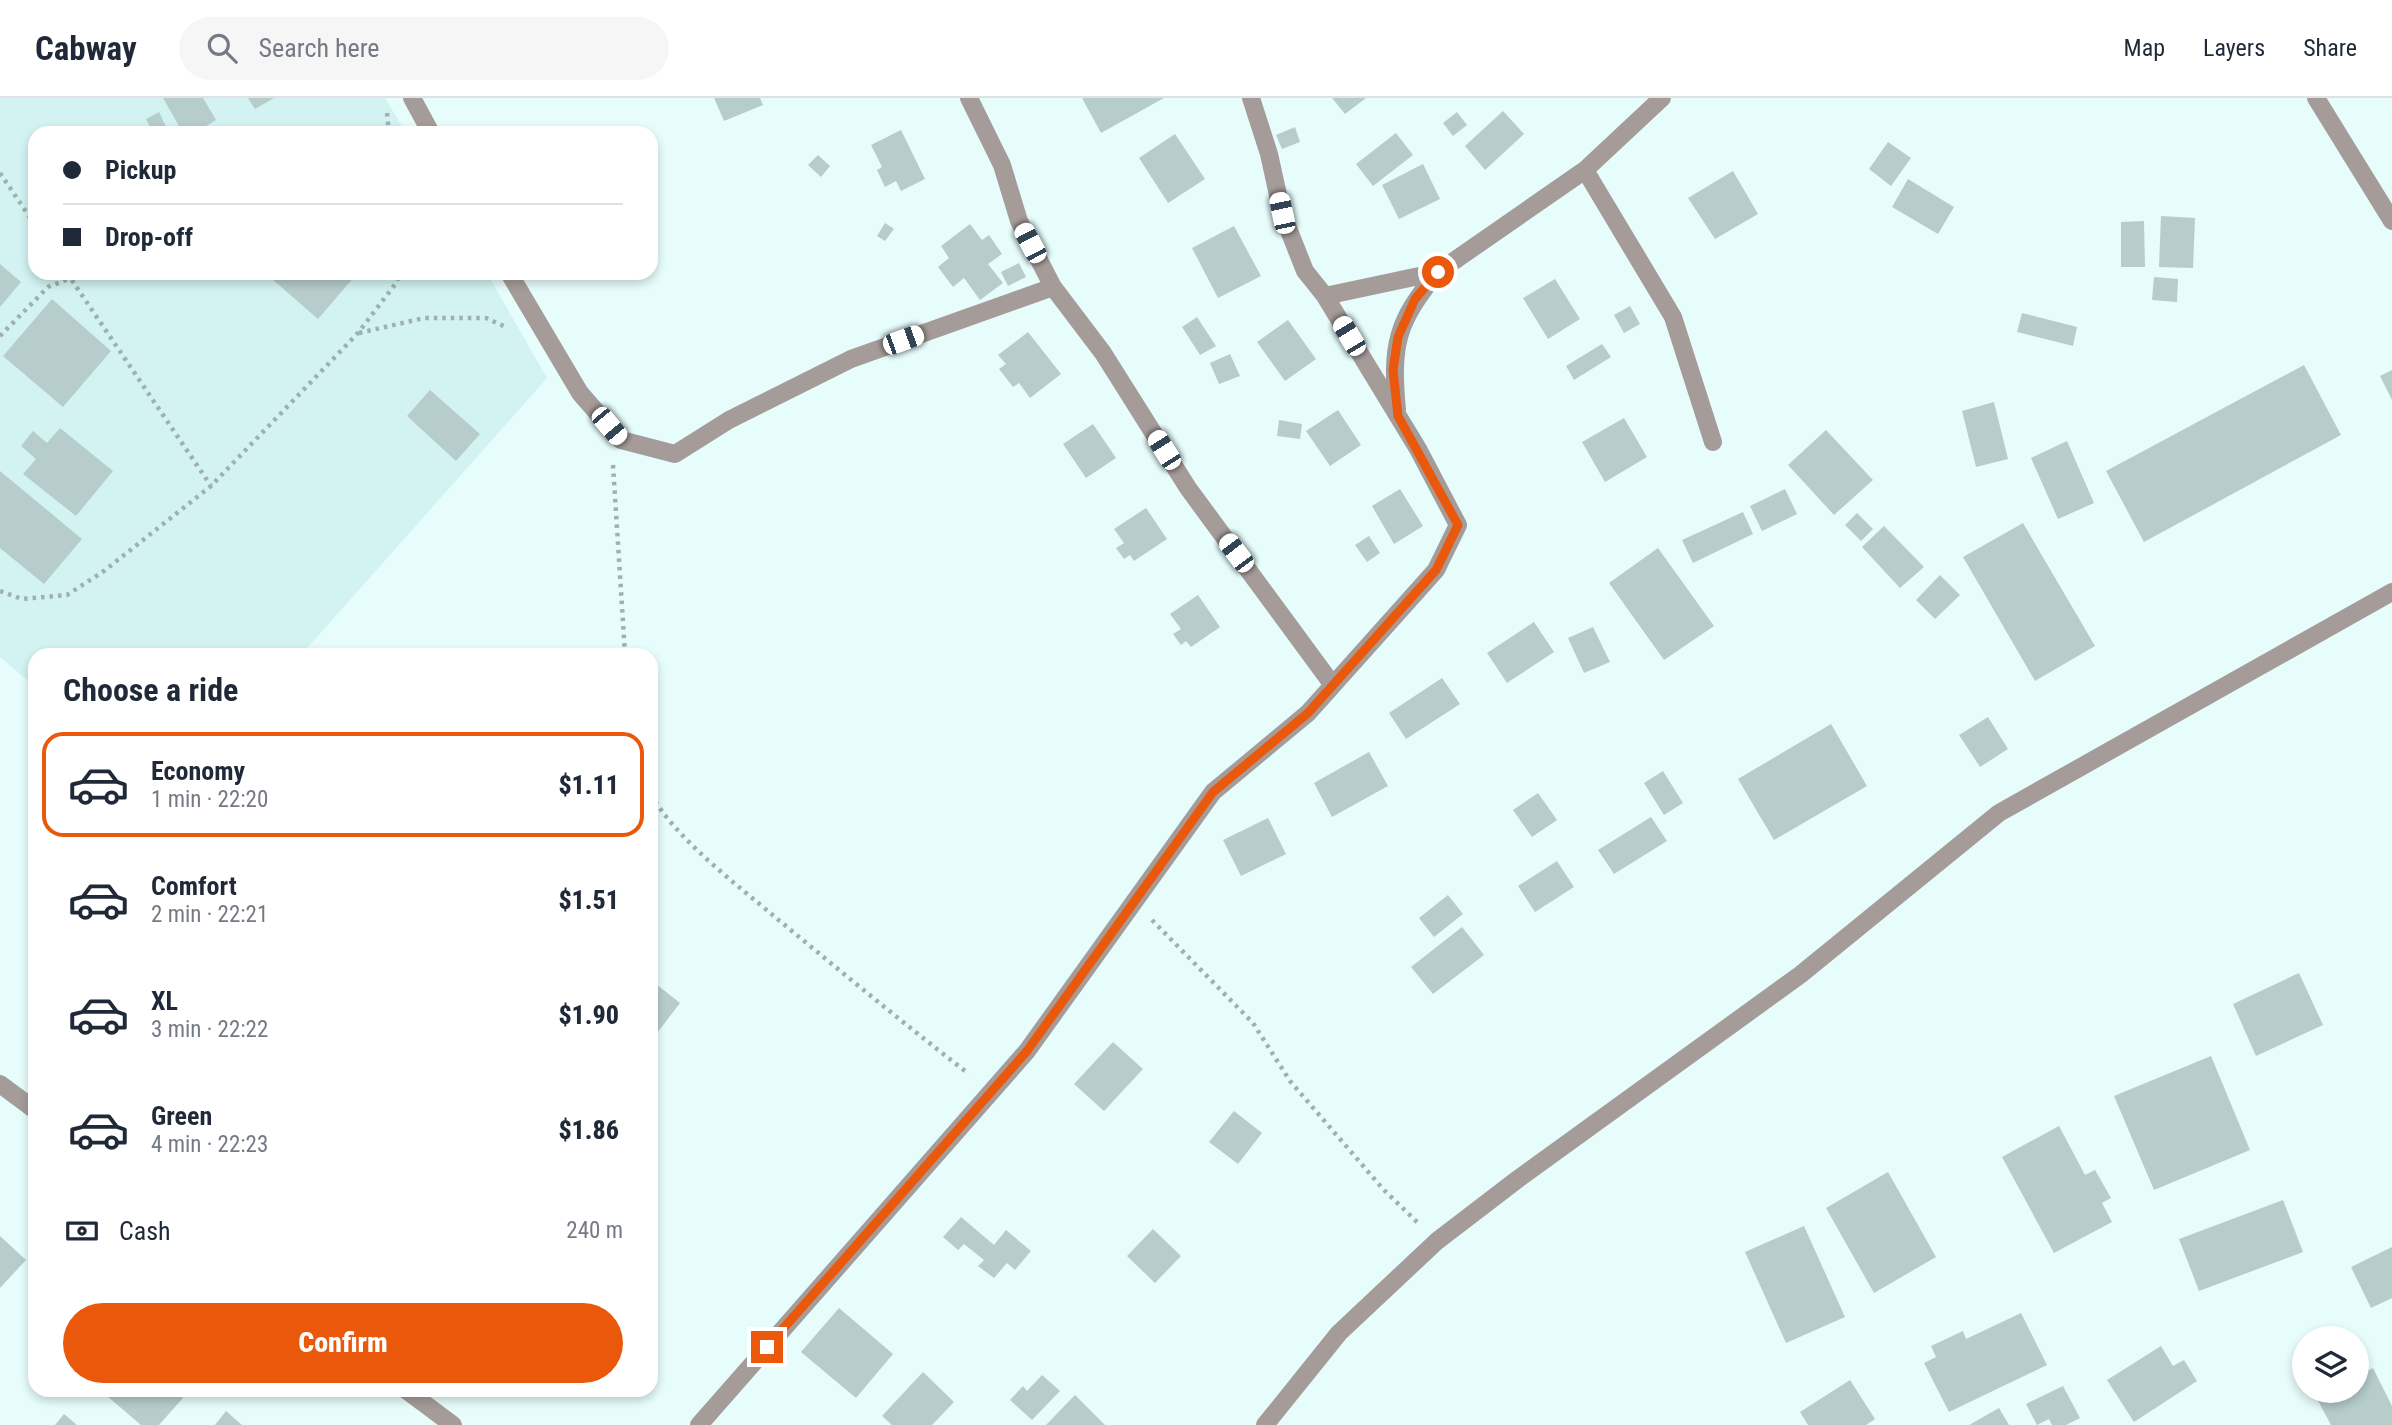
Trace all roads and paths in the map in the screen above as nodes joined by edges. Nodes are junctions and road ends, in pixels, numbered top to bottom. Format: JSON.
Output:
{"nodes":[{"id":1,"x":412,"y":98,"type":"edge"},
{"id":2,"x":969,"y":98,"type":"edge"},
{"id":3,"x":1251,"y":98,"type":"edge"},
{"id":4,"x":1662,"y":98,"type":"edge"},
{"id":5,"x":2316,"y":98,"type":"edge"},
{"id":6,"x":427,"y":126,"type":"edge"},
{"id":7,"x":1585,"y":170,"type":"junction"},
{"id":8,"x":0,"y":173,"type":"edge"},
{"id":9,"x":28,"y":215,"type":"edge"},
{"id":10,"x":2392,"y":221,"type":"edge"},
{"id":11,"x":1438,"y":272,"type":"junction"},
{"id":12,"x":61,"y":280,"type":"edge"},
{"id":13,"x":76,"y":280,"type":"edge"},
{"id":14,"x":397,"y":280,"type":"edge"},
{"id":15,"x":513,"y":280,"type":"edge"},
{"id":16,"x":1054,"y":287,"type":"junction"},
{"id":17,"x":1325,"y":296,"type":"junction"},
{"id":18,"x":358,"y":333,"type":"junction"},
{"id":19,"x":0,"y":336,"type":"edge"},
{"id":20,"x":551,"y":346,"type":"junction"},
{"id":21,"x":1398,"y":416,"type":"junction"},
{"id":22,"x":609,"y":426,"type":"junction"},
{"id":23,"x":1713,"y":442,"type":"dead end"},
{"id":24,"x":211,"y":486,"type":"junction"},
{"id":25,"x":0,"y":591,"type":"edge"},
{"id":26,"x":2392,"y":592,"type":"edge"},
{"id":27,"x":625,"y":648,"type":"edge"},
{"id":28,"x":1332,"y":684,"type":"junction"},
{"id":29,"x":658,"y":807,"type":"edge"},
{"id":30,"x":1134,"y":902,"type":"junction"},
{"id":31,"x":0,"y":1084,"type":"edge"},
{"id":32,"x":991,"y":1091,"type":"junction"},
{"id":33,"x":28,"y":1105,"type":"edge"},
{"id":34,"x":1437,"y":1241,"type":"junction"},
{"id":35,"x":415,"y":1397,"type":"edge"},
{"id":36,"x":453,"y":1425,"type":"edge"},
{"id":37,"x":699,"y":1425,"type":"edge"},
{"id":38,"x":1265,"y":1425,"type":"edge"}],
"edges":[{"from":1,"to":6,"type":"street"},
{"from":2,"to":16,"type":"street"},
{"from":3,"to":17,"type":"street"},
{"from":4,"to":7,"type":"street"},
{"from":5,"to":10,"type":"street"},
{"from":7,"to":11,"type":"street"},
{"from":7,"to":23,"type":"street"},
{"from":8,"to":9,"type":"path"},
{"from":11,"to":17,"type":"street"},
{"from":11,"to":21,"type":"street"},
{"from":12,"to":19,"type":"path"},
{"from":13,"to":24,"type":"path"},
{"from":14,"to":18,"type":"path"},
{"from":15,"to":20,"type":"street"},
{"from":16,"to":22,"type":"street"},
{"from":16,"to":28,"type":"street"},
{"from":17,"to":21,"type":"street"},
{"from":18,"to":20,"type":"path"},
{"from":18,"to":24,"type":"path"},
{"from":20,"to":22,"type":"street"},
{"from":21,"to":28,"type":"street"},
{"from":22,"to":27,"type":"path"},
{"from":24,"to":25,"type":"path"},
{"from":26,"to":34,"type":"street"},
{"from":28,"to":30,"type":"street"},
{"from":29,"to":32,"type":"path"},
{"from":30,"to":32,"type":"street"},
{"from":30,"to":34,"type":"path"},
{"from":31,"to":33,"type":"street"},
{"from":32,"to":37,"type":"street"},
{"from":34,"to":38,"type":"street"},
{"from":35,"to":36,"type":"street"}]}
